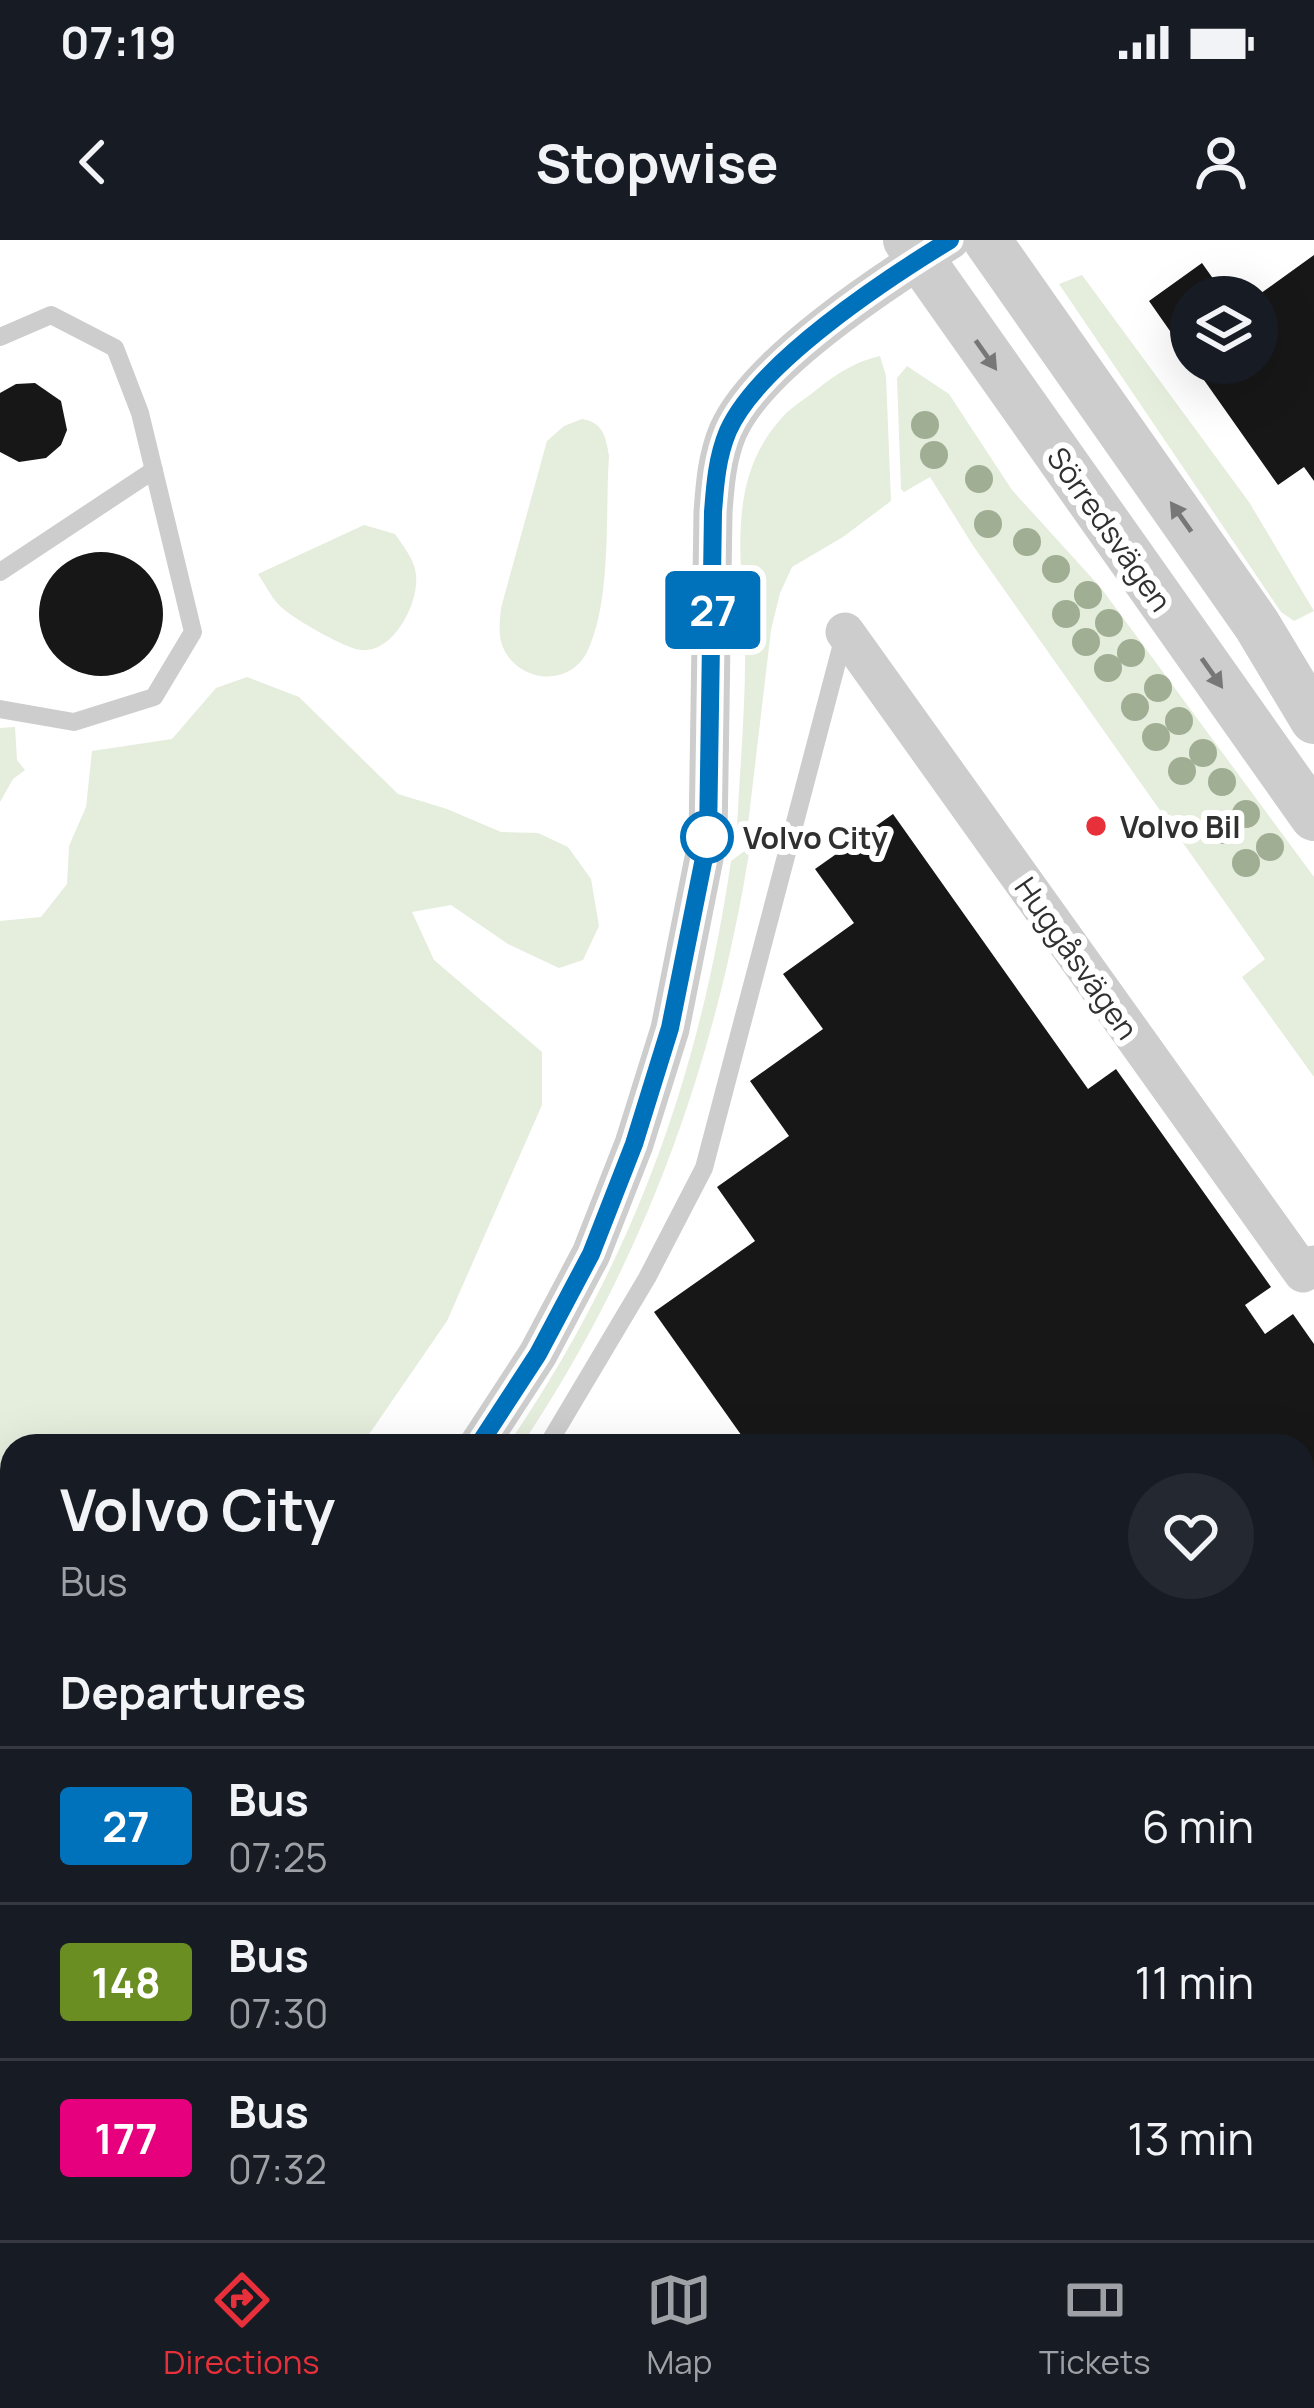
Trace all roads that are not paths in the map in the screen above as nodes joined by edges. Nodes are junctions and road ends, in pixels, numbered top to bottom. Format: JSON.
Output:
{"nodes":[{"id":1,"x":987,"y":240,"type":"edge"},
{"id":2,"x":925,"y":246,"type":"edge"},
{"id":3,"x":0,"y":337,"type":"edge"},
{"id":4,"x":154,"y":470,"type":"junction"},
{"id":5,"x":0,"y":572,"type":"edge"},
{"id":6,"x":845,"y":632,"type":"joint"},
{"id":7,"x":1307,"y":692,"type":"edge"},
{"id":8,"x":0,"y":709,"type":"edge"},
{"id":9,"x":1314,"y":818,"type":"edge"},
{"id":10,"x":1314,"y":1265,"type":"edge"},
{"id":11,"x":486,"y":1434,"type":"edge"},
{"id":12,"x":554,"y":1434,"type":"edge"}],
"edges":[{"from":7,"to":1,"type":"street","one_way":true},
{"from":2,"to":9,"type":"street","name":"Sörredsvägen","one_way":true},
{"from":2,"to":11,"type":"street"},
{"from":3,"to":4,"type":"lane"},
{"from":4,"to":5,"type":"lane"},
{"from":4,"to":8,"type":"lane"},
{"from":6,"to":10,"type":"street","name":"Huggåsvägen"},
{"from":6,"to":12,"type":"lane"}]}
